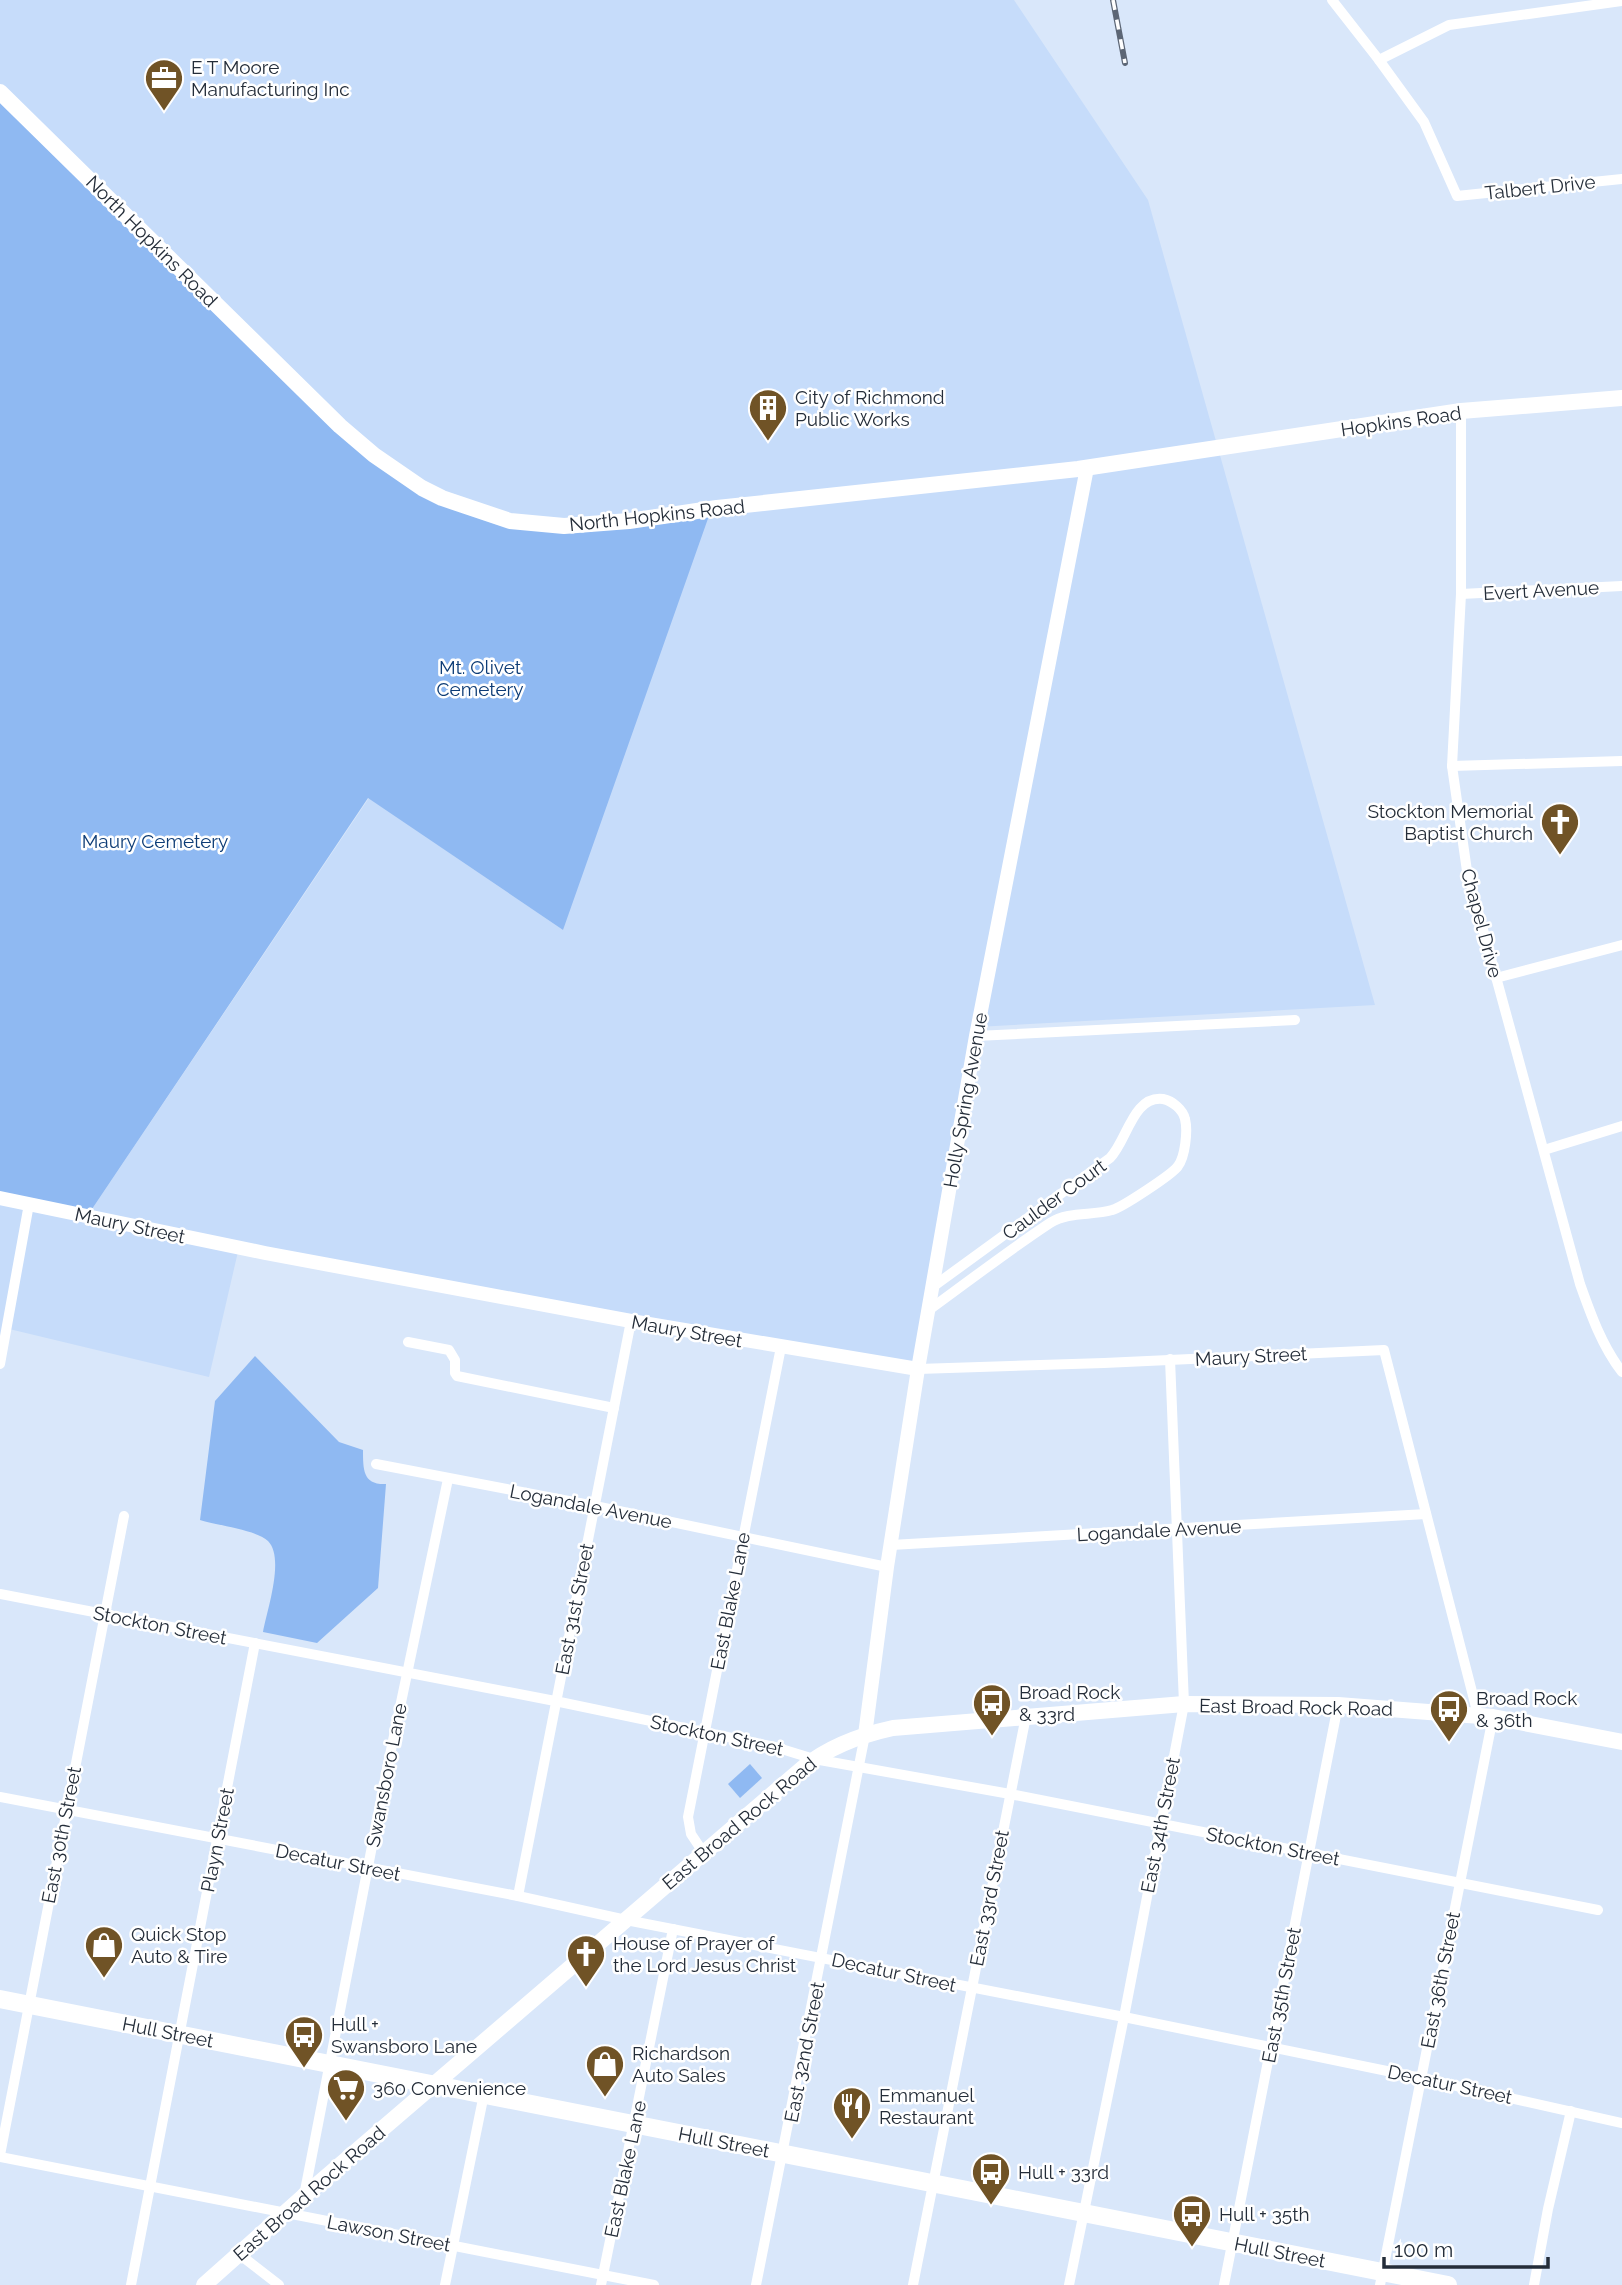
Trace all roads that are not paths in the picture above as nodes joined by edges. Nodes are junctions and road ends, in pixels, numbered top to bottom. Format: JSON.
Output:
{"nodes":[{"id":1,"x":1332,"y":0,"type":"edge"},
{"id":2,"x":1622,"y":1,"type":"edge"},
{"id":3,"x":1578,"y":4,"type":"edge"},
{"id":4,"x":1380,"y":60,"type":"junction"},
{"id":5,"x":0,"y":92,"type":"edge"},
{"id":6,"x":1622,"y":179,"type":"edge"},
{"id":7,"x":1622,"y":398,"type":"edge"},
{"id":8,"x":1461,"y":411,"type":"junction"},
{"id":9,"x":1181,"y":454,"type":"joint"},
{"id":10,"x":1087,"y":468,"type":"junction"},
{"id":11,"x":1622,"y":586,"type":"edge"},
{"id":12,"x":1461,"y":594,"type":"junction"},
{"id":13,"x":1622,"y":761,"type":"edge"},
{"id":14,"x":1452,"y":766,"type":"junction"},
{"id":15,"x":1622,"y":945,"type":"edge"},
{"id":16,"x":1496,"y":978,"type":"junction"},
{"id":17,"x":1295,"y":1020,"type":"dead end"},
{"id":18,"x":976,"y":1036,"type":"junction"},
{"id":19,"x":1622,"y":1126,"type":"edge"},
{"id":20,"x":1544,"y":1150,"type":"junction"},
{"id":21,"x":0,"y":1198,"type":"edge"},
{"id":22,"x":29,"y":1204,"type":"junction"},
{"id":23,"x":934,"y":1286,"type":"junction"},
{"id":24,"x":929,"y":1310,"type":"junction"},
{"id":25,"x":631,"y":1321,"type":"junction"},
{"id":26,"x":408,"y":1342,"type":"dead end"},
{"id":27,"x":781,"y":1347,"type":"junction"},
{"id":28,"x":1384,"y":1350,"type":"joint"},
{"id":29,"x":1170,"y":1360,"type":"junction"},
{"id":30,"x":0,"y":1364,"type":"edge"},
{"id":31,"x":918,"y":1369,"type":"junction"},
{"id":32,"x":1622,"y":1372,"type":"edge"},
{"id":33,"x":614,"y":1408,"type":"junction"},
{"id":34,"x":376,"y":1464,"type":"dead end"},
{"id":35,"x":448,"y":1479,"type":"junction"},
{"id":36,"x":595,"y":1506,"type":"junction"},
{"id":37,"x":1426,"y":1514,"type":"junction"},
{"id":38,"x":124,"y":1516,"type":"dead end"},
{"id":39,"x":1177,"y":1529,"type":"junction"},
{"id":40,"x":742,"y":1538,"type":"junction"},
{"id":41,"x":891,"y":1545,"type":"junction"},
{"id":42,"x":887,"y":1567,"type":"junction"},
{"id":43,"x":0,"y":1594,"type":"edge"},
{"id":44,"x":104,"y":1615,"type":"junction"},
{"id":45,"x":256,"y":1643,"type":"junction"},
{"id":46,"x":406,"y":1672,"type":"junction"},
{"id":47,"x":555,"y":1701,"type":"junction"},
{"id":48,"x":1184,"y":1704,"type":"junction"},
{"id":49,"x":1338,"y":1704,"type":"junction"},
{"id":50,"x":1026,"y":1716,"type":"junction"},
{"id":51,"x":1485,"y":1716,"type":"junction"},
{"id":52,"x":705,"y":1732,"type":"junction"},
{"id":53,"x":865,"y":1735,"type":"junction"},
{"id":54,"x":1622,"y":1742,"type":"edge"},
{"id":55,"x":814,"y":1759,"type":"junction"},
{"id":56,"x":859,"y":1766,"type":"junction"},
{"id":57,"x":1010,"y":1794,"type":"junction"},
{"id":58,"x":0,"y":1797,"type":"edge"},
{"id":59,"x":66,"y":1811,"type":"junction"},
{"id":60,"x":1160,"y":1824,"type":"junction"},
{"id":61,"x":217,"y":1839,"type":"junction"},
{"id":62,"x":704,"y":1852,"type":"junction"},
{"id":63,"x":1309,"y":1852,"type":"junction"},
{"id":64,"x":367,"y":1868,"type":"junction"},
{"id":65,"x":1460,"y":1882,"type":"junction"},
{"id":66,"x":518,"y":1896,"type":"junction"},
{"id":67,"x":1598,"y":1910,"type":"dead end"},
{"id":68,"x":626,"y":1920,"type":"junction"},
{"id":69,"x":673,"y":1929,"type":"junction"},
{"id":70,"x":822,"y":1958,"type":"junction"},
{"id":71,"x":971,"y":1988,"type":"junction"},
{"id":72,"x":0,"y":1999,"type":"edge"},
{"id":73,"x":30,"y":2005,"type":"junction"},
{"id":74,"x":1124,"y":2017,"type":"junction"},
{"id":75,"x":179,"y":2034,"type":"junction"},
{"id":76,"x":1271,"y":2047,"type":"junction"},
{"id":77,"x":329,"y":2063,"type":"junction"},
{"id":78,"x":1421,"y":2078,"type":"junction"},
{"id":79,"x":436,"y":2084,"type":"junction"},
{"id":80,"x":484,"y":2094,"type":"junction"},
{"id":81,"x":1571,"y":2111,"type":"junction"},
{"id":82,"x":1622,"y":2123,"type":"edge"},
{"id":83,"x":634,"y":2124,"type":"junction"},
{"id":84,"x":783,"y":2154,"type":"junction"},
{"id":85,"x":0,"y":2156,"type":"edge"},
{"id":86,"x":933,"y":2183,"type":"junction"},
{"id":87,"x":150,"y":2186,"type":"junction"},
{"id":88,"x":304,"y":2196,"type":"junction"},
{"id":89,"x":285,"y":2212,"type":"junction"},
{"id":90,"x":1083,"y":2213,"type":"junction"},
{"id":91,"x":1232,"y":2242,"type":"junction"},
{"id":92,"x":454,"y":2246,"type":"junction"},
{"id":93,"x":239,"y":2253,"type":"junction"},
{"id":94,"x":1381,"y":2278,"type":"edge"},
{"id":95,"x":602,"y":2280,"type":"edge"},
{"id":96,"x":131,"y":2285,"type":"edge"},
{"id":97,"x":204,"y":2285,"type":"edge"},
{"id":98,"x":279,"y":2285,"type":"edge"},
{"id":99,"x":445,"y":2285,"type":"edge"},
{"id":100,"x":654,"y":2285,"type":"edge"},
{"id":101,"x":756,"y":2285,"type":"edge"},
{"id":102,"x":913,"y":2285,"type":"edge"},
{"id":103,"x":1069,"y":2285,"type":"edge"},
{"id":104,"x":1224,"y":2285,"type":"edge"},
{"id":105,"x":1448,"y":2285,"type":"edge"},
{"id":106,"x":1534,"y":2285,"type":"edge"}],
"edges":[{"from":1,"to":4,"type":"street"},
{"from":2,"to":3,"type":"street"},
{"from":3,"to":4,"type":"street"},
{"from":4,"to":6,"type":"street","name":"Talbert Drive"},
{"from":5,"to":10,"type":"main road","name":"North Hopkins Road"},
{"from":7,"to":8,"type":"main road","name":"Hopkins Road"},
{"from":8,"to":9,"type":"main road","name":"Hopkins Road"},
{"from":8,"to":12,"type":"street","name":"Chapel Drive"},
{"from":9,"to":10,"type":"main road","name":"North Hopkins Road"},
{"from":10,"to":18,"type":"street","name":"Holly Spring Avenue"},
{"from":11,"to":12,"type":"street","name":"Evert Avenue"},
{"from":12,"to":14,"type":"street","name":"Chapel Drive"},
{"from":13,"to":14,"type":"street"},
{"from":14,"to":16,"type":"street","name":"Chapel Drive"},
{"from":15,"to":16,"type":"street"},
{"from":16,"to":20,"type":"street","name":"Chapel Drive"},
{"from":17,"to":18,"type":"street"},
{"from":18,"to":23,"type":"street","name":"Holly Spring Avenue"},
{"from":19,"to":20,"type":"street"},
{"from":20,"to":32,"type":"street","name":"Chapel Drive"},
{"from":21,"to":22,"type":"street","name":"Maury Street"},
{"from":22,"to":25,"type":"street","name":"Maury Street"},
{"from":22,"to":30,"type":"street"},
{"from":23,"to":24,"type":"street","name":"Holly Spring Avenue"},
{"from":23,"to":24,"type":"street","name":"Caulder Court"},
{"from":24,"to":31,"type":"street","name":"Holly Spring Avenue"},
{"from":25,"to":27,"type":"street","name":"Maury Street"},
{"from":25,"to":33,"type":"street","name":"East 31st Street"},
{"from":26,"to":33,"type":"street"},
{"from":27,"to":31,"type":"street","name":"Maury Street"},
{"from":27,"to":40,"type":"street","name":"East Blake Lane"},
{"from":28,"to":29,"type":"street","name":"Maury Street"},
{"from":28,"to":37,"type":"street","name":"East 36th Street"},
{"from":29,"to":31,"type":"street","name":"Maury Street"},
{"from":29,"to":39,"type":"street","name":"East 34th Street"},
{"from":31,"to":41,"type":"street","name":"Holly Spring Avenue"},
{"from":33,"to":36,"type":"street","name":"East 31st Street"},
{"from":34,"to":35,"type":"street","name":"Logandale Avenue"},
{"from":35,"to":36,"type":"street","name":"Logandale Avenue"},
{"from":35,"to":46,"type":"street","name":"Swansboro Lane"},
{"from":36,"to":40,"type":"street","name":"Logandale Avenue"},
{"from":36,"to":47,"type":"street","name":"East 31st Street"},
{"from":37,"to":39,"type":"street","name":"Logandale Avenue"},
{"from":37,"to":51,"type":"street","name":"East 36th Street"},
{"from":38,"to":44,"type":"street","name":"East 30th Street"},
{"from":39,"to":41,"type":"street","name":"Logandale Avenue"},
{"from":39,"to":48,"type":"street","name":"East 34th Street"},
{"from":40,"to":42,"type":"street","name":"Logandale Avenue"},
{"from":40,"to":52,"type":"street","name":"East Blake Lane"},
{"from":41,"to":42,"type":"street","name":"Holly Spring Avenue"},
{"from":42,"to":53,"type":"street","name":"Holly Spring Avenue"},
{"from":43,"to":44,"type":"street","name":"Stockton Street"},
{"from":44,"to":45,"type":"street","name":"Stockton Street"},
{"from":44,"to":59,"type":"street","name":"East 30th Street"},
{"from":45,"to":46,"type":"street","name":"Stockton Street"},
{"from":45,"to":61,"type":"street","name":"Playn Street"},
{"from":46,"to":47,"type":"street","name":"Stockton Street"},
{"from":46,"to":64,"type":"street","name":"Swansboro Lane"},
{"from":47,"to":52,"type":"street","name":"Stockton Street"},
{"from":47,"to":66,"type":"street","name":"East 31st Street"},
{"from":48,"to":49,"type":"main road","name":"East Broad Rock Road"},
{"from":48,"to":50,"type":"main road","name":"East Broad Rock Road"},
{"from":48,"to":60,"type":"street","name":"East 34th Street"},
{"from":49,"to":51,"type":"main road","name":"East Broad Rock Road"},
{"from":49,"to":63,"type":"street","name":"East 35th Street"},
{"from":50,"to":53,"type":"main road","name":"East Broad Rock Road"},
{"from":50,"to":57,"type":"street","name":"East 33rd Street"},
{"from":51,"to":54,"type":"main road","name":"East Broad Rock Road"},
{"from":51,"to":65,"type":"street","name":"East 36th Street"},
{"from":52,"to":55,"type":"street","name":"Stockton Street"},
{"from":52,"to":62,"type":"street","name":"East Blake Lane"},
{"from":53,"to":55,"type":"main road","name":"East Broad Rock Road"},
{"from":53,"to":56,"type":"street","name":"East 32nd Street"},
{"from":55,"to":56,"type":"street","name":"Stockton Street"},
{"from":55,"to":62,"type":"main road","name":"East Broad Rock Road"},
{"from":56,"to":57,"type":"street","name":"Stockton Street"},
{"from":56,"to":70,"type":"street","name":"East 32nd Street"},
{"from":57,"to":60,"type":"street","name":"Stockton Street"},
{"from":57,"to":71,"type":"street","name":"East 33rd Street"},
{"from":58,"to":59,"type":"street","name":"Decatur Street"},
{"from":59,"to":61,"type":"street","name":"Decatur Street"},
{"from":59,"to":73,"type":"street","name":"East 30th Street"},
{"from":60,"to":63,"type":"street","name":"Stockton Street"},
{"from":60,"to":74,"type":"street","name":"East 34th Street"},
{"from":61,"to":64,"type":"street","name":"Decatur Street"},
{"from":61,"to":75,"type":"street","name":"Playn Street"},
{"from":62,"to":68,"type":"main road","name":"East Broad Rock Road"},
{"from":63,"to":65,"type":"street","name":"Stockton Street"},
{"from":63,"to":76,"type":"street","name":"East 35th Street"},
{"from":64,"to":66,"type":"street","name":"Decatur Street"},
{"from":64,"to":77,"type":"street","name":"Swansboro Lane"},
{"from":65,"to":67,"type":"street","name":"Stockton Street"},
{"from":65,"to":78,"type":"street","name":"East 36th Street"},
{"from":66,"to":68,"type":"street","name":"Decatur Street"},
{"from":68,"to":69,"type":"street","name":"Decatur Street"},
{"from":68,"to":79,"type":"main road","name":"East Broad Rock Road"},
{"from":69,"to":70,"type":"street","name":"Decatur Street"},
{"from":69,"to":83,"type":"street","name":"East Blake Lane"},
{"from":70,"to":71,"type":"street","name":"Decatur Street"},
{"from":70,"to":84,"type":"street","name":"East 32nd Street"},
{"from":71,"to":74,"type":"street","name":"Decatur Street"},
{"from":71,"to":86,"type":"street","name":"East 33rd Street"},
{"from":72,"to":73,"type":"main road","name":"Hull Street"},
{"from":73,"to":75,"type":"main road","name":"Hull Street"},
{"from":73,"to":85,"type":"street","name":"East 30th Street"},
{"from":74,"to":76,"type":"street","name":"Decatur Street"},
{"from":74,"to":90,"type":"street","name":"East 34th Street"},
{"from":75,"to":77,"type":"main road","name":"Hull Street"},
{"from":75,"to":87,"type":"street","name":"Playn Street"},
{"from":76,"to":78,"type":"street","name":"Decatur Street"},
{"from":76,"to":91,"type":"street","name":"East 35th Street"},
{"from":77,"to":79,"type":"main road","name":"Hull Street"},
{"from":77,"to":88,"type":"street","name":"Swansboro Lane"},
{"from":78,"to":81,"type":"street","name":"Decatur Street"},
{"from":78,"to":94,"type":"street","name":"East 36th Street"},
{"from":79,"to":80,"type":"main road","name":"Hull Street"},
{"from":79,"to":88,"type":"main road","name":"East Broad Rock Road"},
{"from":80,"to":83,"type":"main road","name":"Hull Street"},
{"from":80,"to":92,"type":"street"},
{"from":81,"to":82,"type":"street","name":"Decatur Street"},
{"from":81,"to":106,"type":"street"},
{"from":83,"to":84,"type":"main road","name":"Hull Street"},
{"from":83,"to":95,"type":"street","name":"East Blake Lane"},
{"from":84,"to":86,"type":"main road","name":"Hull Street"},
{"from":84,"to":101,"type":"street","name":"East 32nd Street"},
{"from":85,"to":87,"type":"street","name":"Lawson Street"},
{"from":86,"to":90,"type":"main road","name":"Hull Street"},
{"from":86,"to":102,"type":"street","name":"East 33rd Street"},
{"from":87,"to":89,"type":"street","name":"Lawson Street"},
{"from":87,"to":96,"type":"street","name":"Playn Street"},
{"from":88,"to":89,"type":"main road","name":"East Broad Rock Road"},
{"from":89,"to":92,"type":"street","name":"Lawson Street"},
{"from":89,"to":93,"type":"main road","name":"East Broad Rock Road"},
{"from":90,"to":91,"type":"main road","name":"Hull Street"},
{"from":90,"to":103,"type":"street","name":"East 34th Street"},
{"from":91,"to":94,"type":"main road","name":"Hull Street"},
{"from":91,"to":104,"type":"street","name":"East 35th Street"},
{"from":92,"to":95,"type":"street","name":"Lawson Street"},
{"from":92,"to":99,"type":"street"},
{"from":93,"to":97,"type":"main road","name":"East Broad Rock Road"},
{"from":93,"to":98,"type":"street"},
{"from":94,"to":105,"type":"main road","name":"Hull Street"},
{"from":95,"to":100,"type":"street","name":"Lawson Street"}]}
